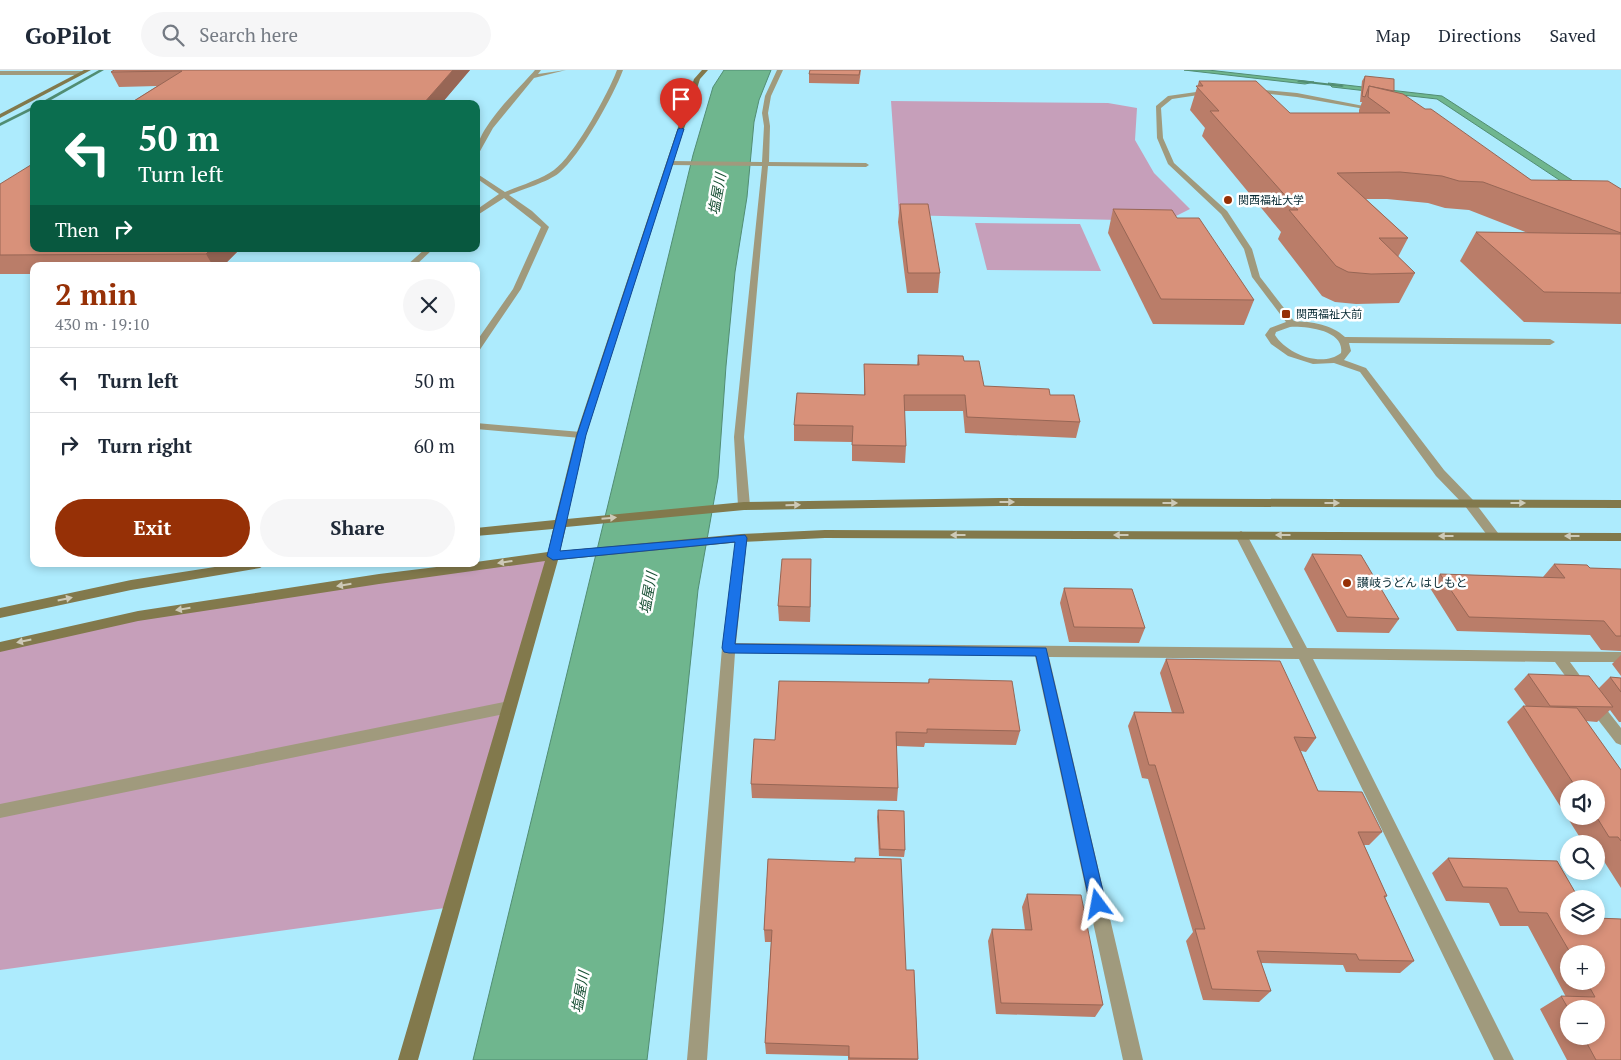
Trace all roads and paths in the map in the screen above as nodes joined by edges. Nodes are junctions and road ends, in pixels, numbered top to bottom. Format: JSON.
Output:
{"nodes":[{"id":1,"x":538,"y":70,"type":"edge"},
{"id":2,"x":563,"y":70,"type":"edge"},
{"id":3,"x":620,"y":70,"type":"edge"},
{"id":4,"x":705,"y":70,"type":"edge"},
{"id":5,"x":780,"y":70,"type":"edge"},
{"id":6,"x":85,"y":72,"type":"edge"},
{"id":7,"x":0,"y":73,"type":"edge"},
{"id":8,"x":531,"y":77,"type":"junction"},
{"id":9,"x":1244,"y":91,"type":"edge"},
{"id":10,"x":1216,"y":92,"type":"edge"},
{"id":11,"x":30,"y":100,"type":"edge"},
{"id":12,"x":31,"y":100,"type":"edge"},
{"id":13,"x":1382,"y":111,"type":"edge"},
{"id":14,"x":0,"y":116,"type":"edge"},
{"id":15,"x":480,"y":146,"type":"edge"},
{"id":16,"x":670,"y":163,"type":"junction"},
{"id":17,"x":765,"y":164,"type":"junction"},
{"id":18,"x":866,"y":165,"type":"dead end"},
{"id":19,"x":480,"y":178,"type":"edge"},
{"id":20,"x":502,"y":195,"type":"junction"},
{"id":21,"x":480,"y":211,"type":"edge"},
{"id":22,"x":426,"y":252,"type":"edge"},
{"id":23,"x":414,"y":262,"type":"edge"},
{"id":24,"x":1292,"y":324,"type":"junction"},
{"id":25,"x":1343,"y":340,"type":"junction"},
{"id":26,"x":1550,"y":342,"type":"dead end"},
{"id":27,"x":480,"y":343,"type":"edge"},
{"id":28,"x":1335,"y":360,"type":"junction"},
{"id":29,"x":480,"y":426,"type":"edge"},
{"id":30,"x":581,"y":435,"type":"junction"},
{"id":31,"x":1469,"y":503,"type":"junction"},
{"id":32,"x":1621,"y":504,"type":"edge"},
{"id":33,"x":744,"y":506,"type":"junction"},
{"id":34,"x":560,"y":523,"type":"junction"},
{"id":35,"x":480,"y":532,"type":"edge"},
{"id":36,"x":1241,"y":535,"type":"junction"},
{"id":37,"x":1494,"y":536,"type":"junction"},
{"id":38,"x":1621,"y":537,"type":"edge"},
{"id":39,"x":741,"y":538,"type":"junction"},
{"id":40,"x":553,"y":556,"type":"junction"},
{"id":41,"x":480,"y":566,"type":"edge"},
{"id":42,"x":242,"y":567,"type":"edge"},
{"id":43,"x":470,"y":567,"type":"edge"},
{"id":44,"x":0,"y":613,"type":"edge"},
{"id":45,"x":0,"y":647,"type":"edge"},
{"id":46,"x":729,"y":648,"type":"junction"},
{"id":47,"x":1041,"y":652,"type":"junction"},
{"id":48,"x":1303,"y":654,"type":"junction"},
{"id":49,"x":1558,"y":656,"type":"junction"},
{"id":50,"x":1621,"y":657,"type":"edge"},
{"id":51,"x":509,"y":707,"type":"junction"},
{"id":52,"x":1621,"y":739,"type":"edge"},
{"id":53,"x":0,"y":811,"type":"edge"},
{"id":54,"x":408,"y":1060,"type":"edge"},
{"id":55,"x":697,"y":1060,"type":"edge"},
{"id":56,"x":1132,"y":1060,"type":"edge"},
{"id":57,"x":1504,"y":1060,"type":"edge"}],
"edges":[{"from":1,"to":8,"type":"street"},
{"from":2,"to":8,"type":"street"},
{"from":3,"to":20,"type":"street"},
{"from":4,"to":16,"type":"street"},
{"from":5,"to":17,"type":"street"},
{"from":6,"to":7,"type":"street"},
{"from":6,"to":12,"type":"street"},
{"from":8,"to":15,"type":"street"},
{"from":9,"to":13,"type":"street"},
{"from":10,"to":24,"type":"street"},
{"from":11,"to":14,"type":"street"},
{"from":16,"to":17,"type":"street"},
{"from":16,"to":30,"type":"street"},
{"from":17,"to":18,"type":"street"},
{"from":17,"to":33,"type":"street"},
{"from":19,"to":20,"type":"street"},
{"from":20,"to":21,"type":"street"},
{"from":20,"to":27,"type":"street"},
{"from":22,"to":23,"type":"street"},
{"from":24,"to":25,"type":"street"},
{"from":24,"to":28,"type":"street"},
{"from":25,"to":26,"type":"street"},
{"from":25,"to":28,"type":"street"},
{"from":28,"to":31,"type":"street"},
{"from":29,"to":30,"type":"street"},
{"from":30,"to":34,"type":"street"},
{"from":31,"to":32,"type":"street","one_way":true},
{"from":33,"to":31,"type":"street","one_way":true},
{"from":31,"to":37,"type":"street"},
{"from":34,"to":33,"type":"street","one_way":true},
{"from":34,"to":35,"type":"street"},
{"from":34,"to":40,"type":"street"},
{"from":37,"to":36,"type":"street","one_way":true},
{"from":36,"to":39,"type":"street","one_way":true},
{"from":36,"to":48,"type":"street"},
{"from":38,"to":37,"type":"street","one_way":true},
{"from":39,"to":40,"type":"street"},
{"from":39,"to":46,"type":"street"},
{"from":40,"to":41,"type":"street","one_way":true},
{"from":40,"to":51,"type":"street"},
{"from":44,"to":42,"type":"street","one_way":true},
{"from":43,"to":45,"type":"street","one_way":true},
{"from":46,"to":47,"type":"street"},
{"from":46,"to":55,"type":"street"},
{"from":47,"to":48,"type":"street"},
{"from":47,"to":56,"type":"street"},
{"from":48,"to":49,"type":"street"},
{"from":48,"to":57,"type":"street"},
{"from":49,"to":50,"type":"street"},
{"from":49,"to":52,"type":"street"},
{"from":51,"to":53,"type":"street"},
{"from":51,"to":54,"type":"street"}]}
